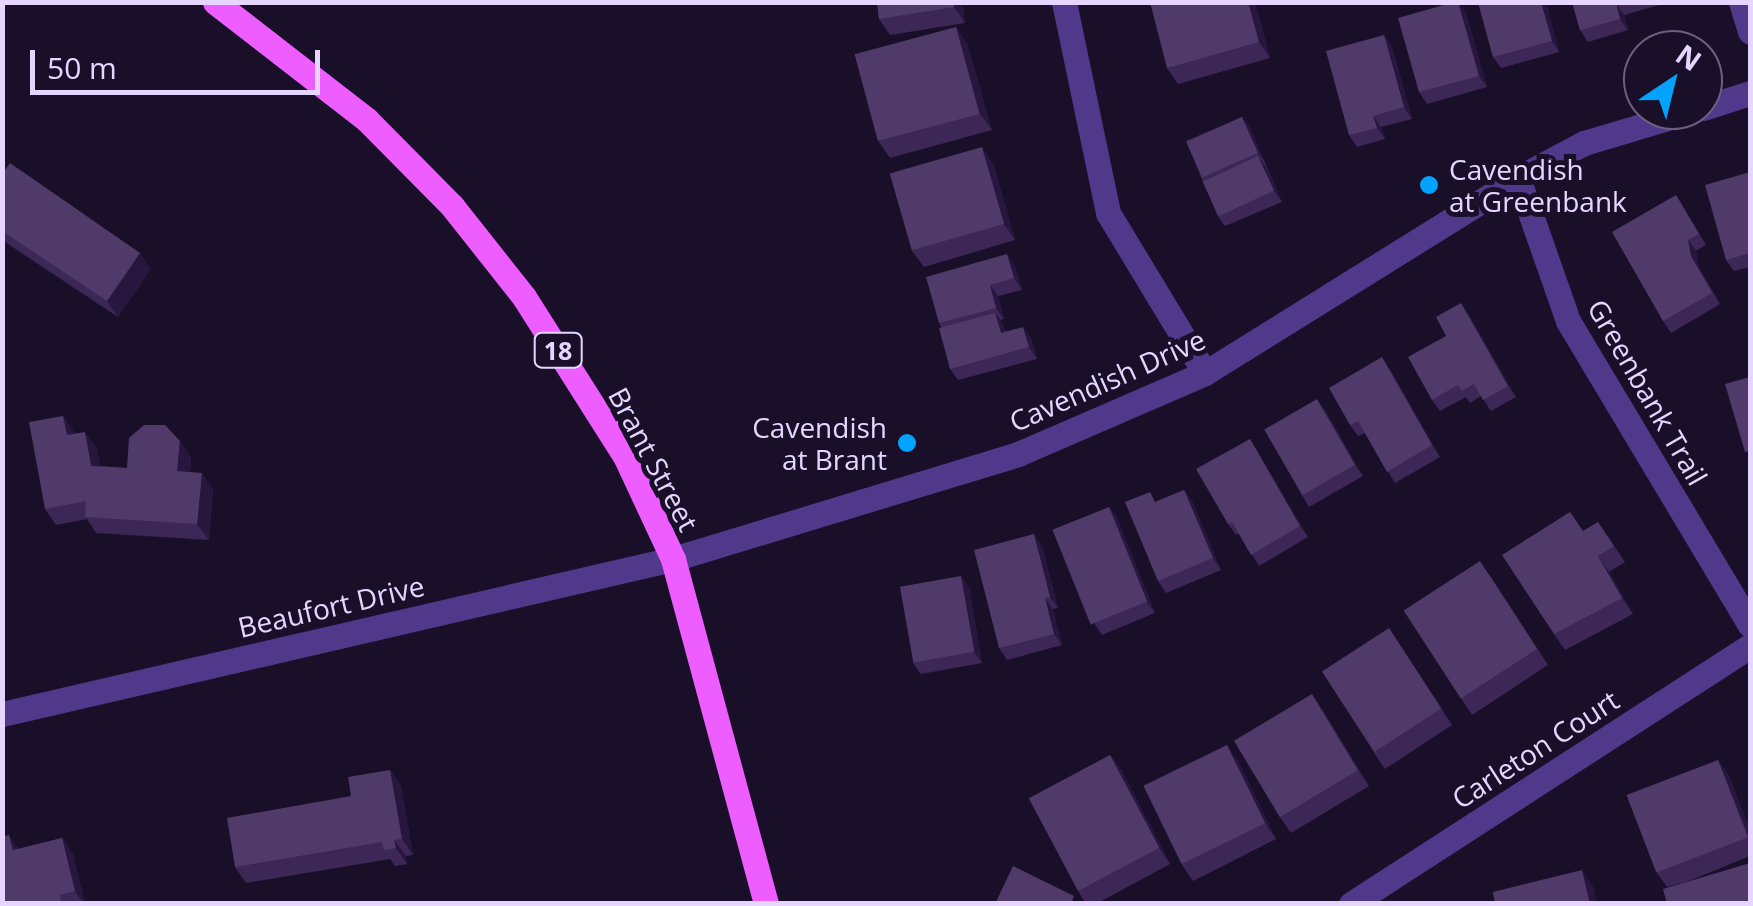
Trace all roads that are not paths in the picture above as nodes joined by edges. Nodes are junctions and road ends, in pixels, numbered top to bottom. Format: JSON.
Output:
{"nodes":[{"id":1,"x":215,"y":2,"type":"edge"},
{"id":2,"x":1064,"y":2,"type":"edge"},
{"id":3,"x":1741,"y":2,"type":"edge"},
{"id":4,"x":1750,"y":32,"type":"edge"},
{"id":5,"x":1750,"y":93,"type":"edge"},
{"id":6,"x":1723,"y":102,"type":"edge"},
{"id":7,"x":1628,"y":130,"type":"edge"},
{"id":8,"x":1518,"y":178,"type":"junction"},
{"id":9,"x":1206,"y":373,"type":"junction"},
{"id":10,"x":674,"y":559,"type":"junction"},
{"id":11,"x":1750,"y":625,"type":"edge"},
{"id":12,"x":1750,"y":646,"type":"edge"},
{"id":13,"x":2,"y":714,"type":"edge"},
{"id":14,"x":766,"y":904,"type":"edge"},
{"id":15,"x":1351,"y":904,"type":"edge"}],
"edges":[{"from":1,"to":10,"type":"main road","name":"Brant Street","number":"18"},
{"from":2,"to":9,"type":"street"},
{"from":3,"to":4,"type":"street"},
{"from":5,"to":6,"type":"street"},
{"from":7,"to":8,"type":"street","name":"Cavendish Drive"},
{"from":8,"to":9,"type":"street","name":"Cavendish Drive"},
{"from":8,"to":11,"type":"street","name":"Greenbank Trail"},
{"from":9,"to":10,"type":"street","name":"Cavendish Drive"},
{"from":10,"to":13,"type":"street","name":"Beaufort Drive"},
{"from":10,"to":14,"type":"main road","name":"Brant Street","number":"18"},
{"from":12,"to":15,"type":"street","name":"Carleton Court"}]}
